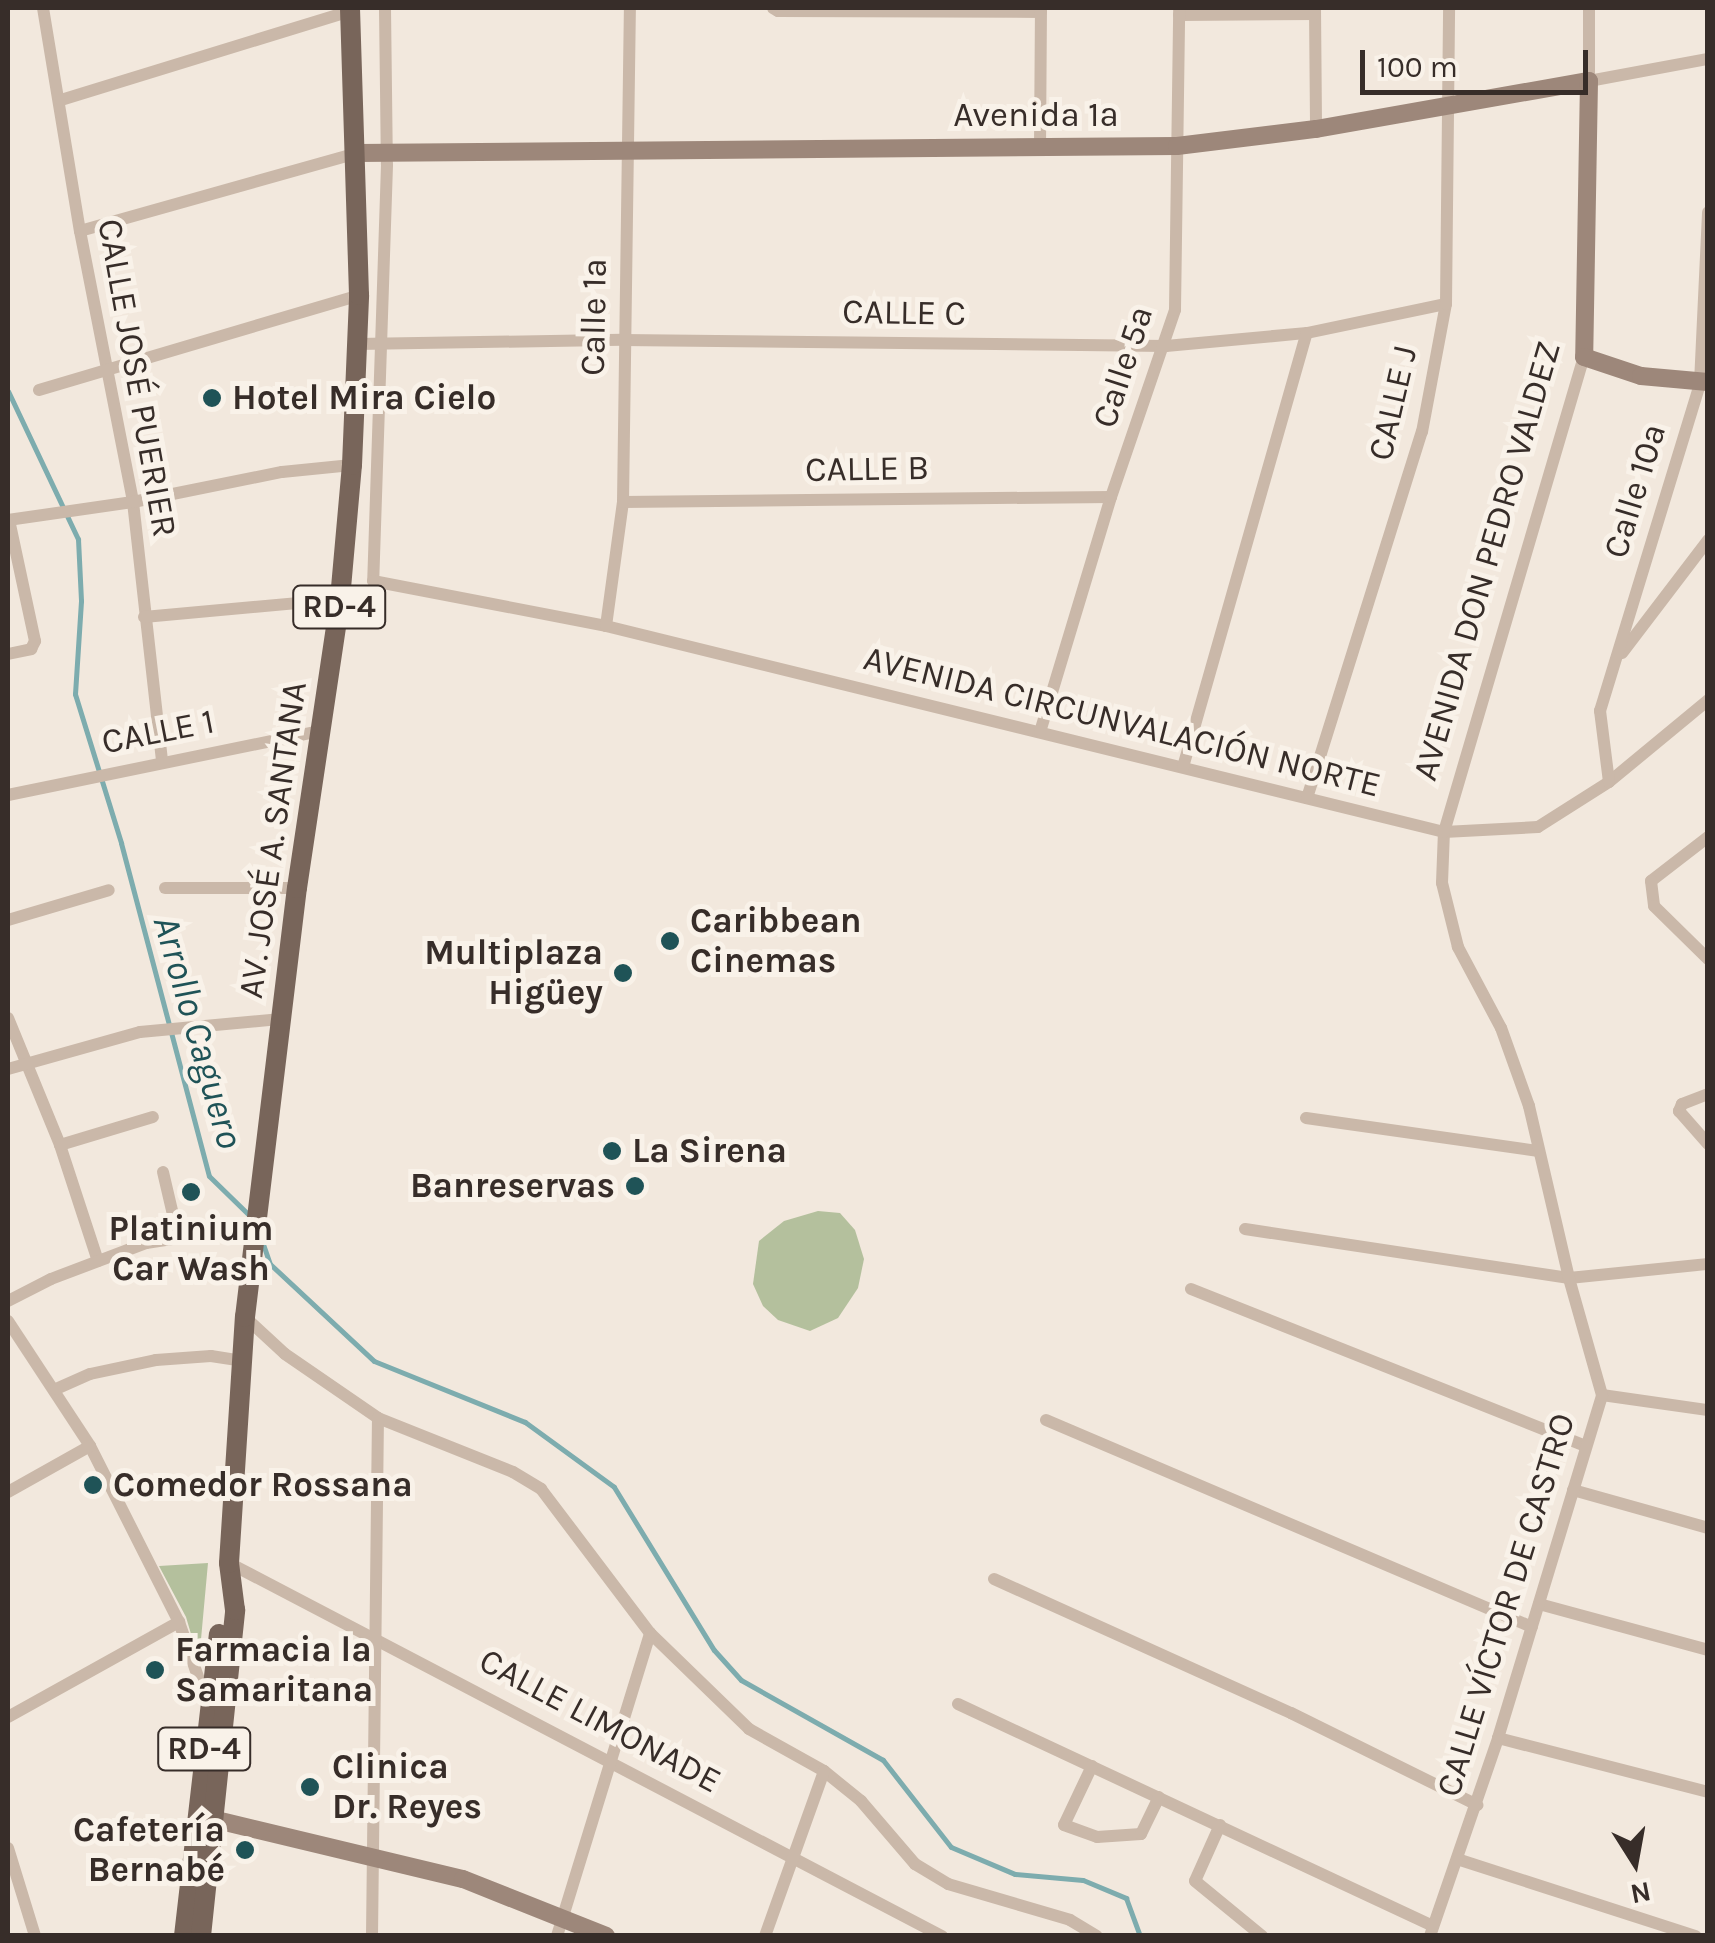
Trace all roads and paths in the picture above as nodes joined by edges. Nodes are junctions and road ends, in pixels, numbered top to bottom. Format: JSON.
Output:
{"nodes":[{"id":1,"x":44,"y":8,"type":"edge"},
{"id":2,"x":385,"y":8,"type":"edge"},
{"id":3,"x":630,"y":8,"type":"edge"},
{"id":4,"x":773,"y":8,"type":"edge"},
{"id":5,"x":1450,"y":8,"type":"edge"},
{"id":6,"x":1589,"y":8,"type":"edge"},
{"id":7,"x":350,"y":9,"type":"edge"},
{"id":8,"x":905,"y":9,"type":"edge"},
{"id":9,"x":1041,"y":10,"type":"edge"},
{"id":10,"x":1315,"y":10,"type":"edge"},
{"id":11,"x":1179,"y":11,"type":"edge"},
{"id":12,"x":1708,"y":58,"type":"edge"},
{"id":13,"x":1589,"y":80,"type":"junction"},
{"id":14,"x":61,"y":100,"type":"junction"},
{"id":15,"x":1449,"y":107,"type":"junction"},
{"id":16,"x":1316,"y":129,"type":"junction"},
{"id":17,"x":1178,"y":146,"type":"junction"},
{"id":18,"x":630,"y":148,"type":"junction"},
{"id":19,"x":1040,"y":148,"type":"junction"},
{"id":20,"x":388,"y":150,"type":"junction"},
{"id":21,"x":357,"y":153,"type":"junction"},
{"id":22,"x":1708,"y":212,"type":"edge"},
{"id":23,"x":80,"y":231,"type":"junction"},
{"id":24,"x":359,"y":295,"type":"junction"},
{"id":25,"x":1446,"y":304,"type":"junction"},
{"id":26,"x":1308,"y":332,"type":"junction"},
{"id":27,"x":622,"y":340,"type":"junction"},
{"id":28,"x":357,"y":344,"type":"junction"},
{"id":29,"x":383,"y":344,"type":"junction"},
{"id":30,"x":1166,"y":346,"type":"junction"},
{"id":31,"x":1584,"y":357,"type":"junction"},
{"id":32,"x":108,"y":370,"type":"junction"},
{"id":33,"x":1704,"y":382,"type":"edge"},
{"id":34,"x":39,"y":390,"type":"dead end"},
{"id":35,"x":352,"y":466,"type":"junction"},
{"id":36,"x":1111,"y":497,"type":"junction"},
{"id":37,"x":133,"y":502,"type":"junction"},
{"id":38,"x":623,"y":502,"type":"junction"},
{"id":39,"x":8,"y":520,"type":"edge"},
{"id":40,"x":1708,"y":540,"type":"edge"},
{"id":41,"x":340,"y":600,"type":"junction"},
{"id":42,"x":144,"y":618,"type":"junction"},
{"id":43,"x":606,"y":626,"type":"junction"},
{"id":44,"x":8,"y":654,"type":"edge"},
{"id":45,"x":1614,"y":663,"type":"junction"},
{"id":46,"x":1708,"y":700,"type":"edge"},
{"id":47,"x":320,"y":731,"type":"junction"},
{"id":48,"x":1040,"y":732,"type":"junction"},
{"id":49,"x":162,"y":760,"type":"junction"},
{"id":50,"x":1182,"y":767,"type":"junction"},
{"id":51,"x":1608,"y":782,"type":"junction"},
{"id":52,"x":8,"y":795,"type":"edge"},
{"id":53,"x":1307,"y":798,"type":"junction"},
{"id":54,"x":1444,"y":832,"type":"junction"},
{"id":55,"x":1708,"y":838,"type":"edge"},
{"id":56,"x":165,"y":888,"type":"dead end"},
{"id":57,"x":298,"y":888,"type":"junction"},
{"id":58,"x":108,"y":890,"type":"dead end"},
{"id":59,"x":8,"y":920,"type":"edge"},
{"id":60,"x":1708,"y":959,"type":"edge"},
{"id":61,"x":8,"y":1018,"type":"edge"},
{"id":62,"x":281,"y":1019,"type":"junction"},
{"id":63,"x":26,"y":1064,"type":"junction"},
{"id":64,"x":8,"y":1069,"type":"edge"},
{"id":65,"x":1708,"y":1094,"type":"edge"},
{"id":66,"x":154,"y":1117,"type":"dead end"},
{"id":67,"x":1306,"y":1118,"type":"dead end"},
{"id":68,"x":1708,"y":1144,"type":"edge"},
{"id":69,"x":60,"y":1146,"type":"junction"},
{"id":70,"x":1539,"y":1152,"type":"junction"},
{"id":71,"x":163,"y":1172,"type":"dead end"},
{"id":72,"x":1245,"y":1229,"type":"dead end"},
{"id":73,"x":254,"y":1234,"type":"junction"},
{"id":74,"x":178,"y":1236,"type":"junction"},
{"id":75,"x":98,"y":1261,"type":"junction"},
{"id":76,"x":1708,"y":1264,"type":"edge"},
{"id":77,"x":1569,"y":1278,"type":"junction"},
{"id":78,"x":1190,"y":1290,"type":"dead end"},
{"id":79,"x":8,"y":1301,"type":"edge"},
{"id":80,"x":244,"y":1317,"type":"junction"},
{"id":81,"x":8,"y":1321,"type":"edge"},
{"id":82,"x":240,"y":1360,"type":"junction"},
{"id":83,"x":56,"y":1390,"type":"junction"},
{"id":84,"x":1602,"y":1395,"type":"junction"},
{"id":85,"x":1708,"y":1410,"type":"edge"},
{"id":86,"x":378,"y":1418,"type":"junction"},
{"id":87,"x":1046,"y":1420,"type":"dead end"},
{"id":88,"x":90,"y":1446,"type":"junction"},
{"id":89,"x":1586,"y":1446,"type":"junction"},
{"id":90,"x":1573,"y":1490,"type":"junction"},
{"id":91,"x":8,"y":1492,"type":"edge"},
{"id":92,"x":1708,"y":1528,"type":"edge"},
{"id":93,"x":229,"y":1562,"type":"junction"},
{"id":94,"x":994,"y":1579,"type":"dead end"},
{"id":95,"x":1539,"y":1604,"type":"junction"},
{"id":96,"x":179,"y":1622,"type":"junction"},
{"id":97,"x":1532,"y":1628,"type":"junction"},
{"id":98,"x":650,"y":1632,"type":"junction"},
{"id":99,"x":375,"y":1636,"type":"junction"},
{"id":100,"x":1708,"y":1650,"type":"edge"},
{"id":101,"x":958,"y":1704,"type":"dead end"},
{"id":102,"x":209,"y":1708,"type":"junction"},
{"id":103,"x":8,"y":1716,"type":"edge"},
{"id":104,"x":1498,"y":1738,"type":"junction"},
{"id":105,"x":610,"y":1760,"type":"junction"},
{"id":106,"x":1092,"y":1766,"type":"junction"},
{"id":107,"x":824,"y":1771,"type":"junction"},
{"id":108,"x":1708,"y":1792,"type":"edge"},
{"id":109,"x":1159,"y":1797,"type":"junction"},
{"id":110,"x":1477,"y":1805,"type":"junction"},
{"id":111,"x":205,"y":1816,"type":"junction"},
{"id":112,"x":1220,"y":1825,"type":"junction"},
{"id":113,"x":8,"y":1848,"type":"edge"},
{"id":114,"x":372,"y":1856,"type":"junction"},
{"id":115,"x":793,"y":1857,"type":"junction"},
{"id":116,"x":1457,"y":1859,"type":"junction"},
{"id":117,"x":562,"y":1916,"type":"junction"},
{"id":118,"x":1432,"y":1931,"type":"edge"},
{"id":119,"x":35,"y":1936,"type":"edge"},
{"id":120,"x":184,"y":1936,"type":"edge"},
{"id":121,"x":201,"y":1936,"type":"edge"},
{"id":122,"x":372,"y":1936,"type":"edge"},
{"id":123,"x":557,"y":1936,"type":"edge"},
{"id":124,"x":606,"y":1936,"type":"edge"},
{"id":125,"x":765,"y":1936,"type":"edge"},
{"id":126,"x":942,"y":1936,"type":"edge"},
{"id":127,"x":1096,"y":1936,"type":"edge"},
{"id":128,"x":1262,"y":1936,"type":"edge"},
{"id":129,"x":1696,"y":1936,"type":"edge"}],
"edges":[{"from":1,"to":14,"type":"street","name":"CALLE JOSÉ PUERIER"},
{"from":2,"to":20,"type":"street"},
{"from":3,"to":18,"type":"street","name":"Calle 1ª"},
{"from":4,"to":8,"type":"street"},
{"from":5,"to":15,"type":"street","name":"CALLE J"},
{"from":6,"to":13,"type":"street","name":"AVENIDA DON PEDRO VALDEZ"},
{"from":7,"to":14,"type":"street"},
{"from":7,"to":21,"type":"main road","name":"AV. JOSÉ A. SANTANA","number":"RD-4"},
{"from":8,"to":9,"type":"street"},
{"from":9,"to":19,"type":"street"},
{"from":10,"to":11,"type":"street"},
{"from":10,"to":16,"type":"street"},
{"from":11,"to":17,"type":"street","name":"Calle 5ª"},
{"from":12,"to":13,"type":"street","name":"Avenida 1ª"},
{"from":13,"to":15,"type":"street","name":"Avenida 1ª"},
{"from":13,"to":31,"type":"street","name":"AVENIDA DON PEDRO VALDEZ"},
{"from":14,"to":23,"type":"street","name":"CALLE JOSÉ PUERIER"},
{"from":15,"to":16,"type":"street","name":"Avenida 1ª"},
{"from":15,"to":25,"type":"street","name":"CALLE J"},
{"from":16,"to":17,"type":"street","name":"Avenida 1ª"},
{"from":17,"to":19,"type":"street","name":"Avenida 1ª"},
{"from":17,"to":30,"type":"street","name":"Calle 5ª"},
{"from":18,"to":19,"type":"street","name":"Avenida 1ª"},
{"from":18,"to":20,"type":"street","name":"Avenida 1ª"},
{"from":18,"to":27,"type":"street","name":"Calle 1ª"},
{"from":20,"to":21,"type":"street","name":"Avenida 1ª"},
{"from":20,"to":29,"type":"street"},
{"from":21,"to":23,"type":"street"},
{"from":21,"to":24,"type":"main road","name":"AV. JOSÉ A. SANTANA","number":"RD-4"},
{"from":22,"to":33,"type":"street","name":"Calle 10ª"},
{"from":23,"to":32,"type":"street","name":"CALLE JOSÉ PUERIER"},
{"from":24,"to":28,"type":"main road","name":"AV. JOSÉ A. SANTANA","number":"RD-4"},
{"from":24,"to":32,"type":"street"},
{"from":25,"to":26,"type":"street","name":"CALLE C"},
{"from":25,"to":53,"type":"street","name":"CALLE J"},
{"from":26,"to":30,"type":"street","name":"CALLE C"},
{"from":26,"to":50,"type":"street"},
{"from":27,"to":29,"type":"street","name":"CALLE C"},
{"from":27,"to":30,"type":"street","name":"CALLE C"},
{"from":27,"to":38,"type":"street","name":"Calle 1ª"},
{"from":28,"to":29,"type":"street","name":"CALLE C"},
{"from":28,"to":35,"type":"main road","name":"AV. JOSÉ A. SANTANA","number":"RD-4"},
{"from":29,"to":43,"type":"street","name":"AVENIDA CIRCUNVALACIÓN NORTE"},
{"from":30,"to":36,"type":"street","name":"Calle 5ª"},
{"from":31,"to":33,"type":"street"},
{"from":31,"to":54,"type":"street","name":"AVENIDA DON PEDRO VALDEZ"},
{"from":32,"to":34,"type":"street"},
{"from":32,"to":37,"type":"street","name":"CALLE JOSÉ PUERIER"},
{"from":33,"to":45,"type":"street","name":"Calle 10ª"},
{"from":35,"to":37,"type":"street"},
{"from":35,"to":41,"type":"main road","name":"AV. JOSÉ A. SANTANA","number":"RD-4"},
{"from":36,"to":38,"type":"street","name":"CALLE B"},
{"from":36,"to":48,"type":"street","name":"Calle 5ª"},
{"from":37,"to":39,"type":"street"},
{"from":37,"to":42,"type":"street","name":"CALLE JOSÉ PUERIER"},
{"from":38,"to":43,"type":"street","name":"Calle 1ª"},
{"from":39,"to":44,"type":"street"},
{"from":40,"to":45,"type":"street"},
{"from":41,"to":42,"type":"street"},
{"from":41,"to":47,"type":"main road","name":"AV. JOSÉ A. SANTANA","number":"RD-4"},
{"from":42,"to":49,"type":"street","name":"CALLE JOSÉ PUERIER"},
{"from":43,"to":48,"type":"street","name":"AVENIDA CIRCUNVALACIÓN NORTE"},
{"from":45,"to":51,"type":"street","name":"Calle 10ª"},
{"from":46,"to":51,"type":"street","name":"AVENIDA CIRCUNVALACIÓN NORTE"},
{"from":47,"to":49,"type":"street","name":"CALLE 1"},
{"from":47,"to":57,"type":"main road","name":"AV. JOSÉ A. SANTANA","number":"RD-4"},
{"from":48,"to":50,"type":"street","name":"AVENIDA CIRCUNVALACIÓN NORTE"},
{"from":49,"to":52,"type":"street","name":"CALLE 1"},
{"from":50,"to":53,"type":"street","name":"AVENIDA CIRCUNVALACIÓN NORTE"},
{"from":51,"to":54,"type":"street","name":"AVENIDA CIRCUNVALACIÓN NORTE"},
{"from":53,"to":54,"type":"street","name":"AVENIDA CIRCUNVALACIÓN NORTE"},
{"from":54,"to":70,"type":"street","name":"CALLE VÍCTOR DE CASTRO"},
{"from":55,"to":60,"type":"street"},
{"from":56,"to":57,"type":"street"},
{"from":57,"to":62,"type":"main road","name":"AV. JOSÉ A. SANTANA","number":"RD-4"},
{"from":58,"to":59,"type":"street"},
{"from":61,"to":63,"type":"street"},
{"from":62,"to":63,"type":"street"},
{"from":62,"to":73,"type":"main road","name":"AV. JOSÉ A. SANTANA","number":"RD-4"},
{"from":63,"to":64,"type":"street"},
{"from":63,"to":69,"type":"street"},
{"from":65,"to":68,"type":"street"},
{"from":66,"to":69,"type":"street"},
{"from":67,"to":70,"type":"street"},
{"from":69,"to":75,"type":"street"},
{"from":70,"to":77,"type":"street","name":"CALLE VÍCTOR DE CASTRO"},
{"from":71,"to":74,"type":"street"},
{"from":72,"to":77,"type":"street"},
{"from":73,"to":74,"type":"street"},
{"from":73,"to":80,"type":"main road","number":"RD-4"},
{"from":74,"to":75,"type":"street"},
{"from":75,"to":79,"type":"street"},
{"from":76,"to":77,"type":"street"},
{"from":77,"to":84,"type":"street","name":"CALLE VÍCTOR DE CASTRO"},
{"from":78,"to":89,"type":"street"},
{"from":80,"to":82,"type":"main road","number":"RD-4"},
{"from":80,"to":86,"type":"street"},
{"from":81,"to":83,"type":"street"},
{"from":82,"to":83,"type":"street"},
{"from":82,"to":93,"type":"main road","number":"RD-4"},
{"from":83,"to":88,"type":"street"},
{"from":84,"to":85,"type":"street"},
{"from":84,"to":89,"type":"street","name":"CALLE VÍCTOR DE CASTRO"},
{"from":86,"to":98,"type":"street"},
{"from":86,"to":99,"type":"street"},
{"from":87,"to":97,"type":"street"},
{"from":88,"to":91,"type":"street"},
{"from":88,"to":96,"type":"street"},
{"from":89,"to":90,"type":"street","name":"CALLE VÍCTOR DE CASTRO"},
{"from":90,"to":92,"type":"street"},
{"from":90,"to":95,"type":"street","name":"CALLE VÍCTOR DE CASTRO"},
{"from":93,"to":99,"type":"street","name":"CALLE LIMONADE"},
{"from":93,"to":102,"type":"main road","number":"RD-4"},
{"from":93,"to":111,"type":"main road","number":"RD-4"},
{"from":94,"to":110,"type":"street"},
{"from":95,"to":97,"type":"street","name":"CALLE VÍCTOR DE CASTRO"},
{"from":95,"to":100,"type":"street"},
{"from":96,"to":102,"type":"street"},
{"from":96,"to":103,"type":"street"},
{"from":97,"to":104,"type":"street","name":"CALLE VÍCTOR DE CASTRO"},
{"from":98,"to":105,"type":"street"},
{"from":98,"to":107,"type":"street"},
{"from":99,"to":105,"type":"street","name":"CALLE LIMONADE"},
{"from":99,"to":114,"type":"street"},
{"from":101,"to":106,"type":"street"},
{"from":102,"to":111,"type":"main road","number":"RD-4"},
{"from":104,"to":108,"type":"street"},
{"from":104,"to":110,"type":"street","name":"CALLE VÍCTOR DE CASTRO"},
{"from":105,"to":115,"type":"street","name":"CALLE LIMONADE"},
{"from":105,"to":117,"type":"street"},
{"from":106,"to":109,"type":"street"},
{"from":106,"to":109,"type":"street"},
{"from":107,"to":115,"type":"street"},
{"from":107,"to":127,"type":"street"},
{"from":109,"to":112,"type":"street"},
{"from":110,"to":116,"type":"street","name":"CALLE VÍCTOR DE CASTRO"},
{"from":111,"to":114,"type":"street"},
{"from":111,"to":120,"type":"main road","number":"RD-4"},
{"from":111,"to":121,"type":"main road","number":"RD-4"},
{"from":112,"to":118,"type":"street"},
{"from":112,"to":128,"type":"street"},
{"from":113,"to":119,"type":"street"},
{"from":114,"to":117,"type":"street"},
{"from":114,"to":122,"type":"street"},
{"from":115,"to":125,"type":"street"},
{"from":115,"to":126,"type":"street","name":"CALLE LIMONADE"},
{"from":116,"to":118,"type":"street","name":"CALLE VÍCTOR DE CASTRO"},
{"from":116,"to":129,"type":"street"},
{"from":117,"to":123,"type":"street"},
{"from":117,"to":124,"type":"street"}]}
